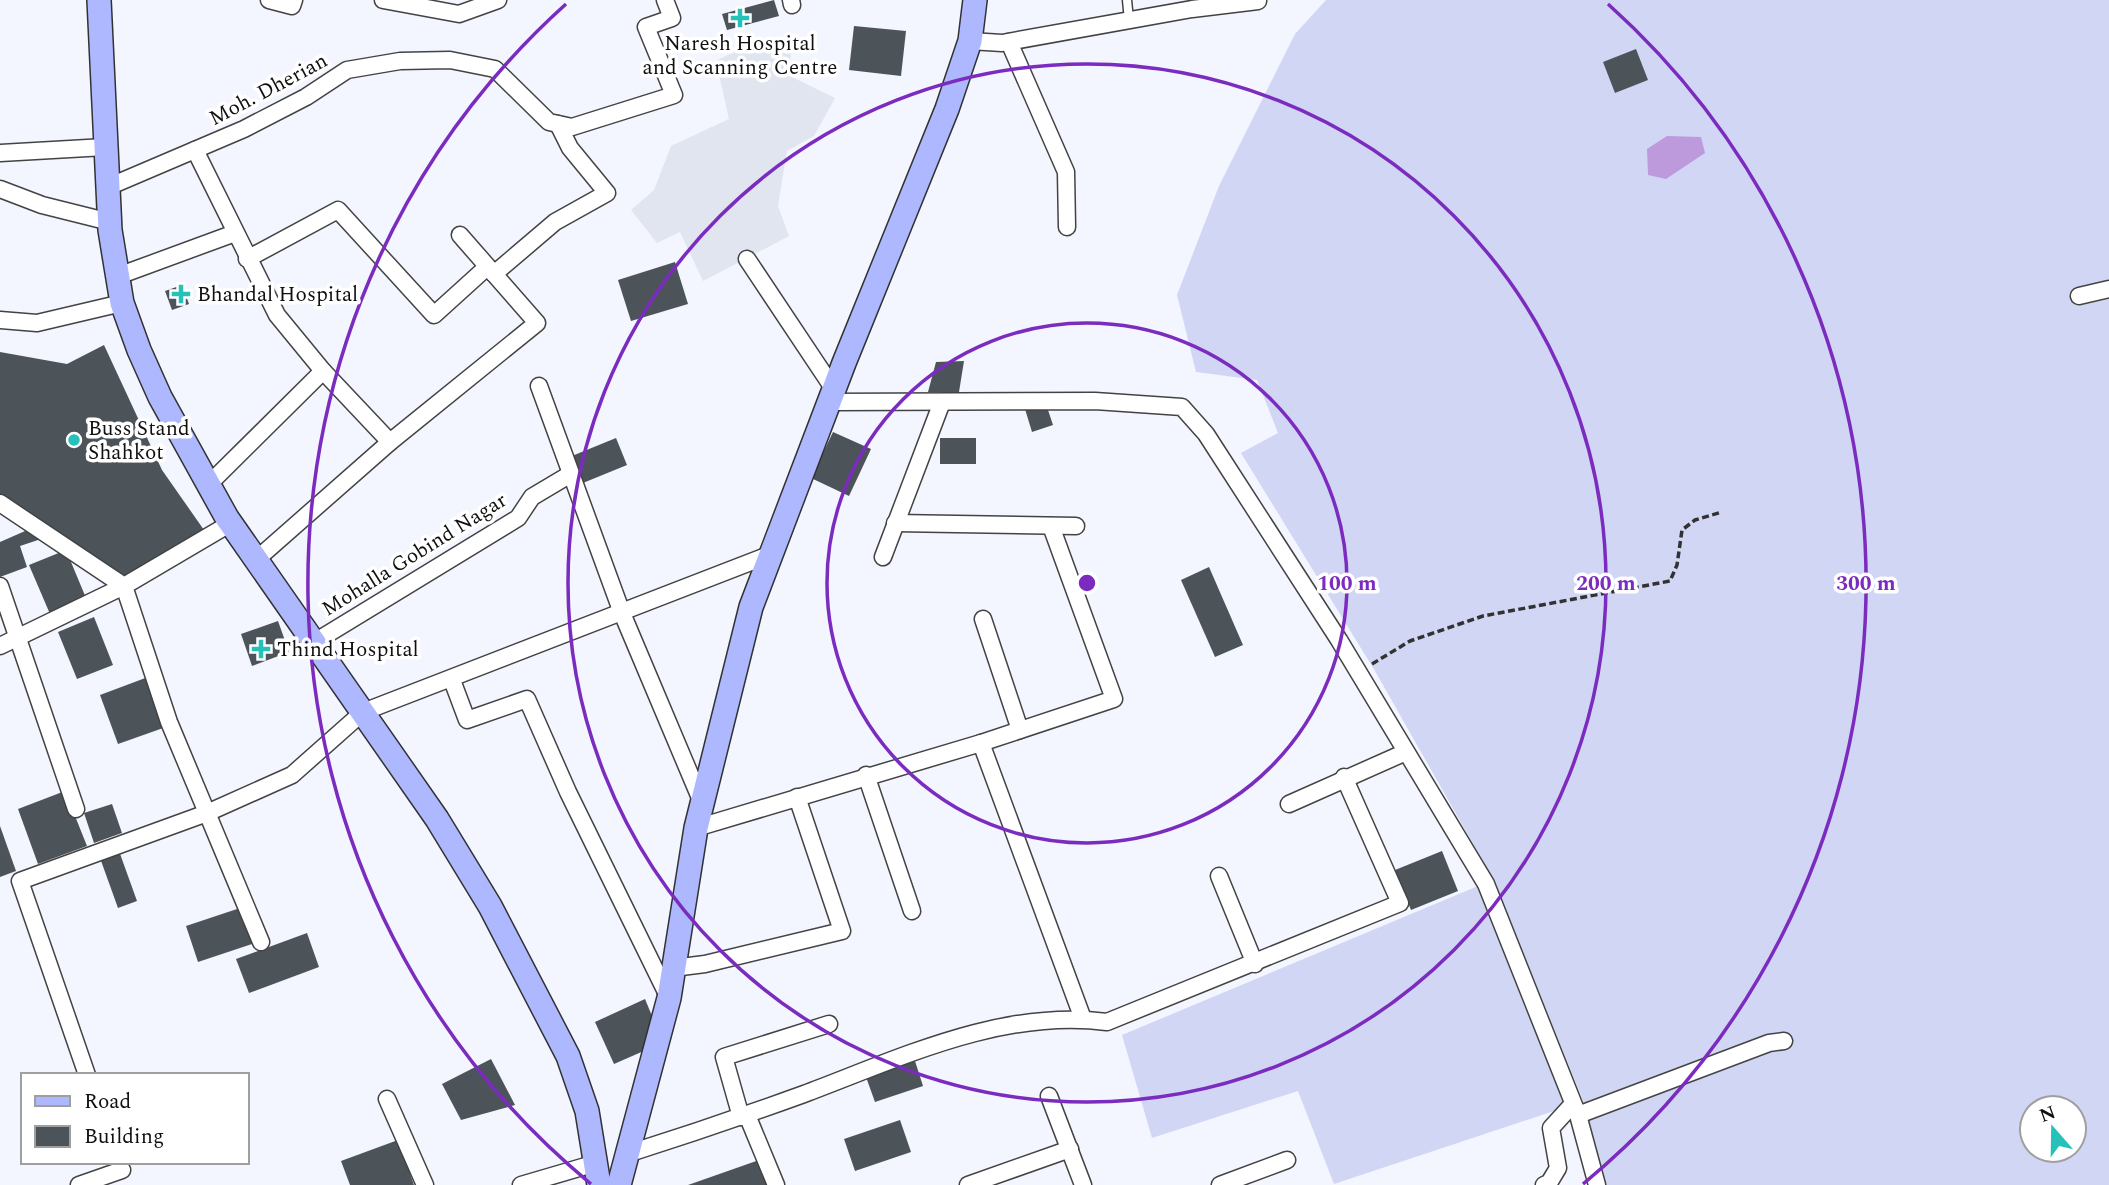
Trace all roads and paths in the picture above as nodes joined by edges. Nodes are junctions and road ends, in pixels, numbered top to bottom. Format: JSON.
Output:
{"nodes":[{"id":1,"x":99,"y":0,"type":"edge"},
{"id":2,"x":269,"y":0,"type":"edge"},
{"id":3,"x":294,"y":0,"type":"edge"},
{"id":4,"x":383,"y":0,"type":"edge"},
{"id":5,"x":498,"y":0,"type":"edge"},
{"id":6,"x":664,"y":0,"type":"edge"},
{"id":7,"x":975,"y":0,"type":"edge"},
{"id":8,"x":1127,"y":0,"type":"edge"},
{"id":9,"x":1258,"y":1,"type":"edge"},
{"id":10,"x":456,"y":7,"type":"edge"},
{"id":11,"x":1129,"y":20,"type":"junction"},
{"id":12,"x":970,"y":41,"type":"junction"},
{"id":13,"x":1009,"y":42,"type":"junction"},
{"id":14,"x":558,"y":124,"type":"junction"},
{"id":15,"x":105,"y":147,"type":"junction"},
{"id":16,"x":195,"y":150,"type":"junction"},
{"id":17,"x":0,"y":153,"type":"edge"},
{"id":18,"x":108,"y":187,"type":"junction"},
{"id":19,"x":0,"y":188,"type":"edge"},
{"id":20,"x":110,"y":222,"type":"junction"},
{"id":21,"x":1067,"y":227,"type":"dead end"},
{"id":22,"x":235,"y":233,"type":"junction"},
{"id":23,"x":460,"y":235,"type":"dead end"},
{"id":24,"x":247,"y":259,"type":"junction"},
{"id":25,"x":747,"y":259,"type":"dead end"},
{"id":26,"x":491,"y":271,"type":"junction"},
{"id":27,"x":118,"y":275,"type":"junction"},
{"id":28,"x":2109,"y":289,"type":"edge"},
{"id":29,"x":2079,"y":296,"type":"dead end"},
{"id":30,"x":122,"y":303,"type":"junction"},
{"id":31,"x":0,"y":320,"type":"edge"},
{"id":32,"x":323,"y":371,"type":"junction"},
{"id":33,"x":539,"y":386,"type":"dead end"},
{"id":34,"x":833,"y":396,"type":"junction"},
{"id":35,"x":942,"y":402,"type":"junction"},
{"id":36,"x":390,"y":442,"type":"junction"},
{"id":37,"x":569,"y":475,"type":"junction"},
{"id":38,"x":207,"y":486,"type":"junction"},
{"id":39,"x":0,"y":503,"type":"edge"},
{"id":40,"x":1722,"y":512,"type":"dead end"},
{"id":41,"x":231,"y":523,"type":"junction"},
{"id":42,"x":895,"y":523,"type":"junction"},
{"id":43,"x":1051,"y":526,"type":"junction"},
{"id":44,"x":1076,"y":526,"type":"dead end"},
{"id":45,"x":769,"y":555,"type":"junction"},
{"id":46,"x":883,"y":556,"type":"dead end"},
{"id":47,"x":257,"y":559,"type":"junction"},
{"id":48,"x":0,"y":586,"type":"edge"},
{"id":49,"x":124,"y":586,"type":"junction"},
{"id":50,"x":622,"y":614,"type":"junction"},
{"id":51,"x":983,"y":619,"type":"dead end"},
{"id":52,"x":20,"y":639,"type":"junction"},
{"id":53,"x":313,"y":643,"type":"junction"},
{"id":54,"x":0,"y":646,"type":"edge"},
{"id":55,"x":1358,"y":673,"type":"junction"},
{"id":56,"x":452,"y":680,"type":"junction"},
{"id":57,"x":363,"y":712,"type":"junction"},
{"id":58,"x":1020,"y":730,"type":"junction"},
{"id":59,"x":981,"y":743,"type":"junction"},
{"id":60,"x":1406,"y":752,"type":"junction"},
{"id":61,"x":866,"y":775,"type":"junction"},
{"id":62,"x":1343,"y":777,"type":"junction"},
{"id":63,"x":797,"y":797,"type":"junction"},
{"id":64,"x":1289,"y":804,"type":"dead end"},
{"id":65,"x":76,"y":808,"type":"dead end"},
{"id":66,"x":207,"y":813,"type":"junction"},
{"id":67,"x":700,"y":818,"type":"junction"},
{"id":68,"x":1219,"y":876,"type":"dead end"},
{"id":69,"x":912,"y":911,"type":"dead end"},
{"id":70,"x":261,"y":942,"type":"dead end"},
{"id":71,"x":1255,"y":964,"type":"junction"},
{"id":72,"x":673,"y":968,"type":"junction"},
{"id":73,"x":669,"y":998,"type":"junction"},
{"id":74,"x":1083,"y":1019,"type":"junction"},
{"id":75,"x":829,"y":1024,"type":"dead end"},
{"id":76,"x":1784,"y":1041,"type":"dead end"},
{"id":77,"x":86,"y":1073,"type":"edge"},
{"id":78,"x":1049,"y":1096,"type":"dead end"},
{"id":79,"x":387,"y":1099,"type":"dead end"},
{"id":80,"x":1575,"y":1110,"type":"junction"},
{"id":81,"x":744,"y":1116,"type":"junction"},
{"id":82,"x":1070,"y":1149,"type":"junction"},
{"id":83,"x":628,"y":1154,"type":"junction"},
{"id":84,"x":1287,"y":1160,"type":"dead end"},
{"id":85,"x":123,"y":1172,"type":"edge"},
{"id":86,"x":597,"y":1174,"type":"edge"},
{"id":87,"x":1252,"y":1180,"type":"edge"},
{"id":88,"x":79,"y":1185,"type":"edge"},
{"id":89,"x":425,"y":1185,"type":"edge"},
{"id":90,"x":522,"y":1185,"type":"edge"},
{"id":91,"x":619,"y":1185,"type":"edge"},
{"id":92,"x":776,"y":1185,"type":"edge"},
{"id":93,"x":968,"y":1185,"type":"edge"},
{"id":94,"x":1083,"y":1185,"type":"edge"},
{"id":95,"x":1220,"y":1185,"type":"edge"},
{"id":96,"x":1544,"y":1185,"type":"edge"},
{"id":97,"x":1597,"y":1185,"type":"edge"}],
"edges":[{"from":1,"to":15,"type":"street"},
{"from":2,"to":3,"type":"street"},
{"from":4,"to":10,"type":"street"},
{"from":5,"to":10,"type":"street"},
{"from":6,"to":14,"type":"street"},
{"from":7,"to":12,"type":"street"},
{"from":8,"to":11,"type":"lane"},
{"from":9,"to":11,"type":"street"},
{"from":11,"to":13,"type":"street"},
{"from":12,"to":13,"type":"street"},
{"from":12,"to":34,"type":"street"},
{"from":13,"to":21,"type":"street"},
{"from":14,"to":16,"type":"street","name":"Moh. Dherian"},
{"from":14,"to":26,"type":"street"},
{"from":15,"to":17,"type":"street"},
{"from":15,"to":18,"type":"street"},
{"from":16,"to":18,"type":"street","name":"Moh. Dherian"},
{"from":16,"to":22,"type":"street","name":"Moh. Dherian"},
{"from":18,"to":20,"type":"street"},
{"from":19,"to":20,"type":"street"},
{"from":20,"to":27,"type":"street"},
{"from":22,"to":24,"type":"street","name":"Moh. Dherian"},
{"from":22,"to":27,"type":"street"},
{"from":23,"to":26,"type":"street"},
{"from":24,"to":26,"type":"street"},
{"from":24,"to":32,"type":"street","name":"Moh. Dherian"},
{"from":25,"to":34,"type":"street"},
{"from":26,"to":36,"type":"street"},
{"from":27,"to":30,"type":"street"},
{"from":28,"to":29,"type":"street"},
{"from":30,"to":31,"type":"street"},
{"from":30,"to":38,"type":"street"},
{"from":32,"to":36,"type":"street","name":"Moh. Dherian"},
{"from":32,"to":38,"type":"street"},
{"from":33,"to":37,"type":"street"},
{"from":34,"to":35,"type":"street"},
{"from":34,"to":45,"type":"street"},
{"from":35,"to":42,"type":"street"},
{"from":35,"to":55,"type":"street"},
{"from":36,"to":47,"type":"street"},
{"from":37,"to":50,"type":"street"},
{"from":37,"to":53,"type":"street","name":"Mohalla Gobind Nagar"},
{"from":38,"to":41,"type":"street"},
{"from":39,"to":49,"type":"street"},
{"from":40,"to":55,"type":"path"},
{"from":41,"to":47,"type":"street"},
{"from":41,"to":49,"type":"street"},
{"from":42,"to":43,"type":"street"},
{"from":42,"to":46,"type":"street"},
{"from":43,"to":44,"type":"street"},
{"from":43,"to":58,"type":"street"},
{"from":45,"to":50,"type":"street"},
{"from":45,"to":67,"type":"street"},
{"from":47,"to":53,"type":"street"},
{"from":48,"to":52,"type":"street"},
{"from":49,"to":52,"type":"street"},
{"from":49,"to":66,"type":"street"},
{"from":50,"to":56,"type":"street"},
{"from":50,"to":67,"type":"street"},
{"from":51,"to":58,"type":"street"},
{"from":52,"to":54,"type":"street"},
{"from":52,"to":65,"type":"street"},
{"from":53,"to":57,"type":"street"},
{"from":55,"to":60,"type":"street"},
{"from":56,"to":57,"type":"street"},
{"from":56,"to":73,"type":"street"},
{"from":57,"to":66,"type":"street"},
{"from":57,"to":86,"type":"street"},
{"from":58,"to":59,"type":"street"},
{"from":59,"to":61,"type":"street"},
{"from":59,"to":74,"type":"street"},
{"from":60,"to":62,"type":"street"},
{"from":60,"to":80,"type":"street"},
{"from":61,"to":63,"type":"street"},
{"from":61,"to":69,"type":"street"},
{"from":62,"to":64,"type":"street"},
{"from":62,"to":71,"type":"street"},
{"from":63,"to":67,"type":"street"},
{"from":63,"to":72,"type":"street"},
{"from":66,"to":70,"type":"street"},
{"from":66,"to":77,"type":"street"},
{"from":67,"to":72,"type":"street"},
{"from":68,"to":71,"type":"street"},
{"from":71,"to":74,"type":"street"},
{"from":72,"to":73,"type":"street"},
{"from":73,"to":83,"type":"street"},
{"from":74,"to":81,"type":"street"},
{"from":75,"to":81,"type":"street"},
{"from":76,"to":80,"type":"street"},
{"from":78,"to":82,"type":"street"},
{"from":79,"to":89,"type":"street"},
{"from":80,"to":96,"type":"street"},
{"from":80,"to":97,"type":"street"},
{"from":81,"to":83,"type":"street"},
{"from":81,"to":92,"type":"street"},
{"from":82,"to":93,"type":"street"},
{"from":82,"to":94,"type":"street"},
{"from":83,"to":91,"type":"street"},
{"from":84,"to":87,"type":"street"},
{"from":85,"to":88,"type":"street"},
{"from":86,"to":90,"type":"street"},
{"from":87,"to":95,"type":"street"}]}
